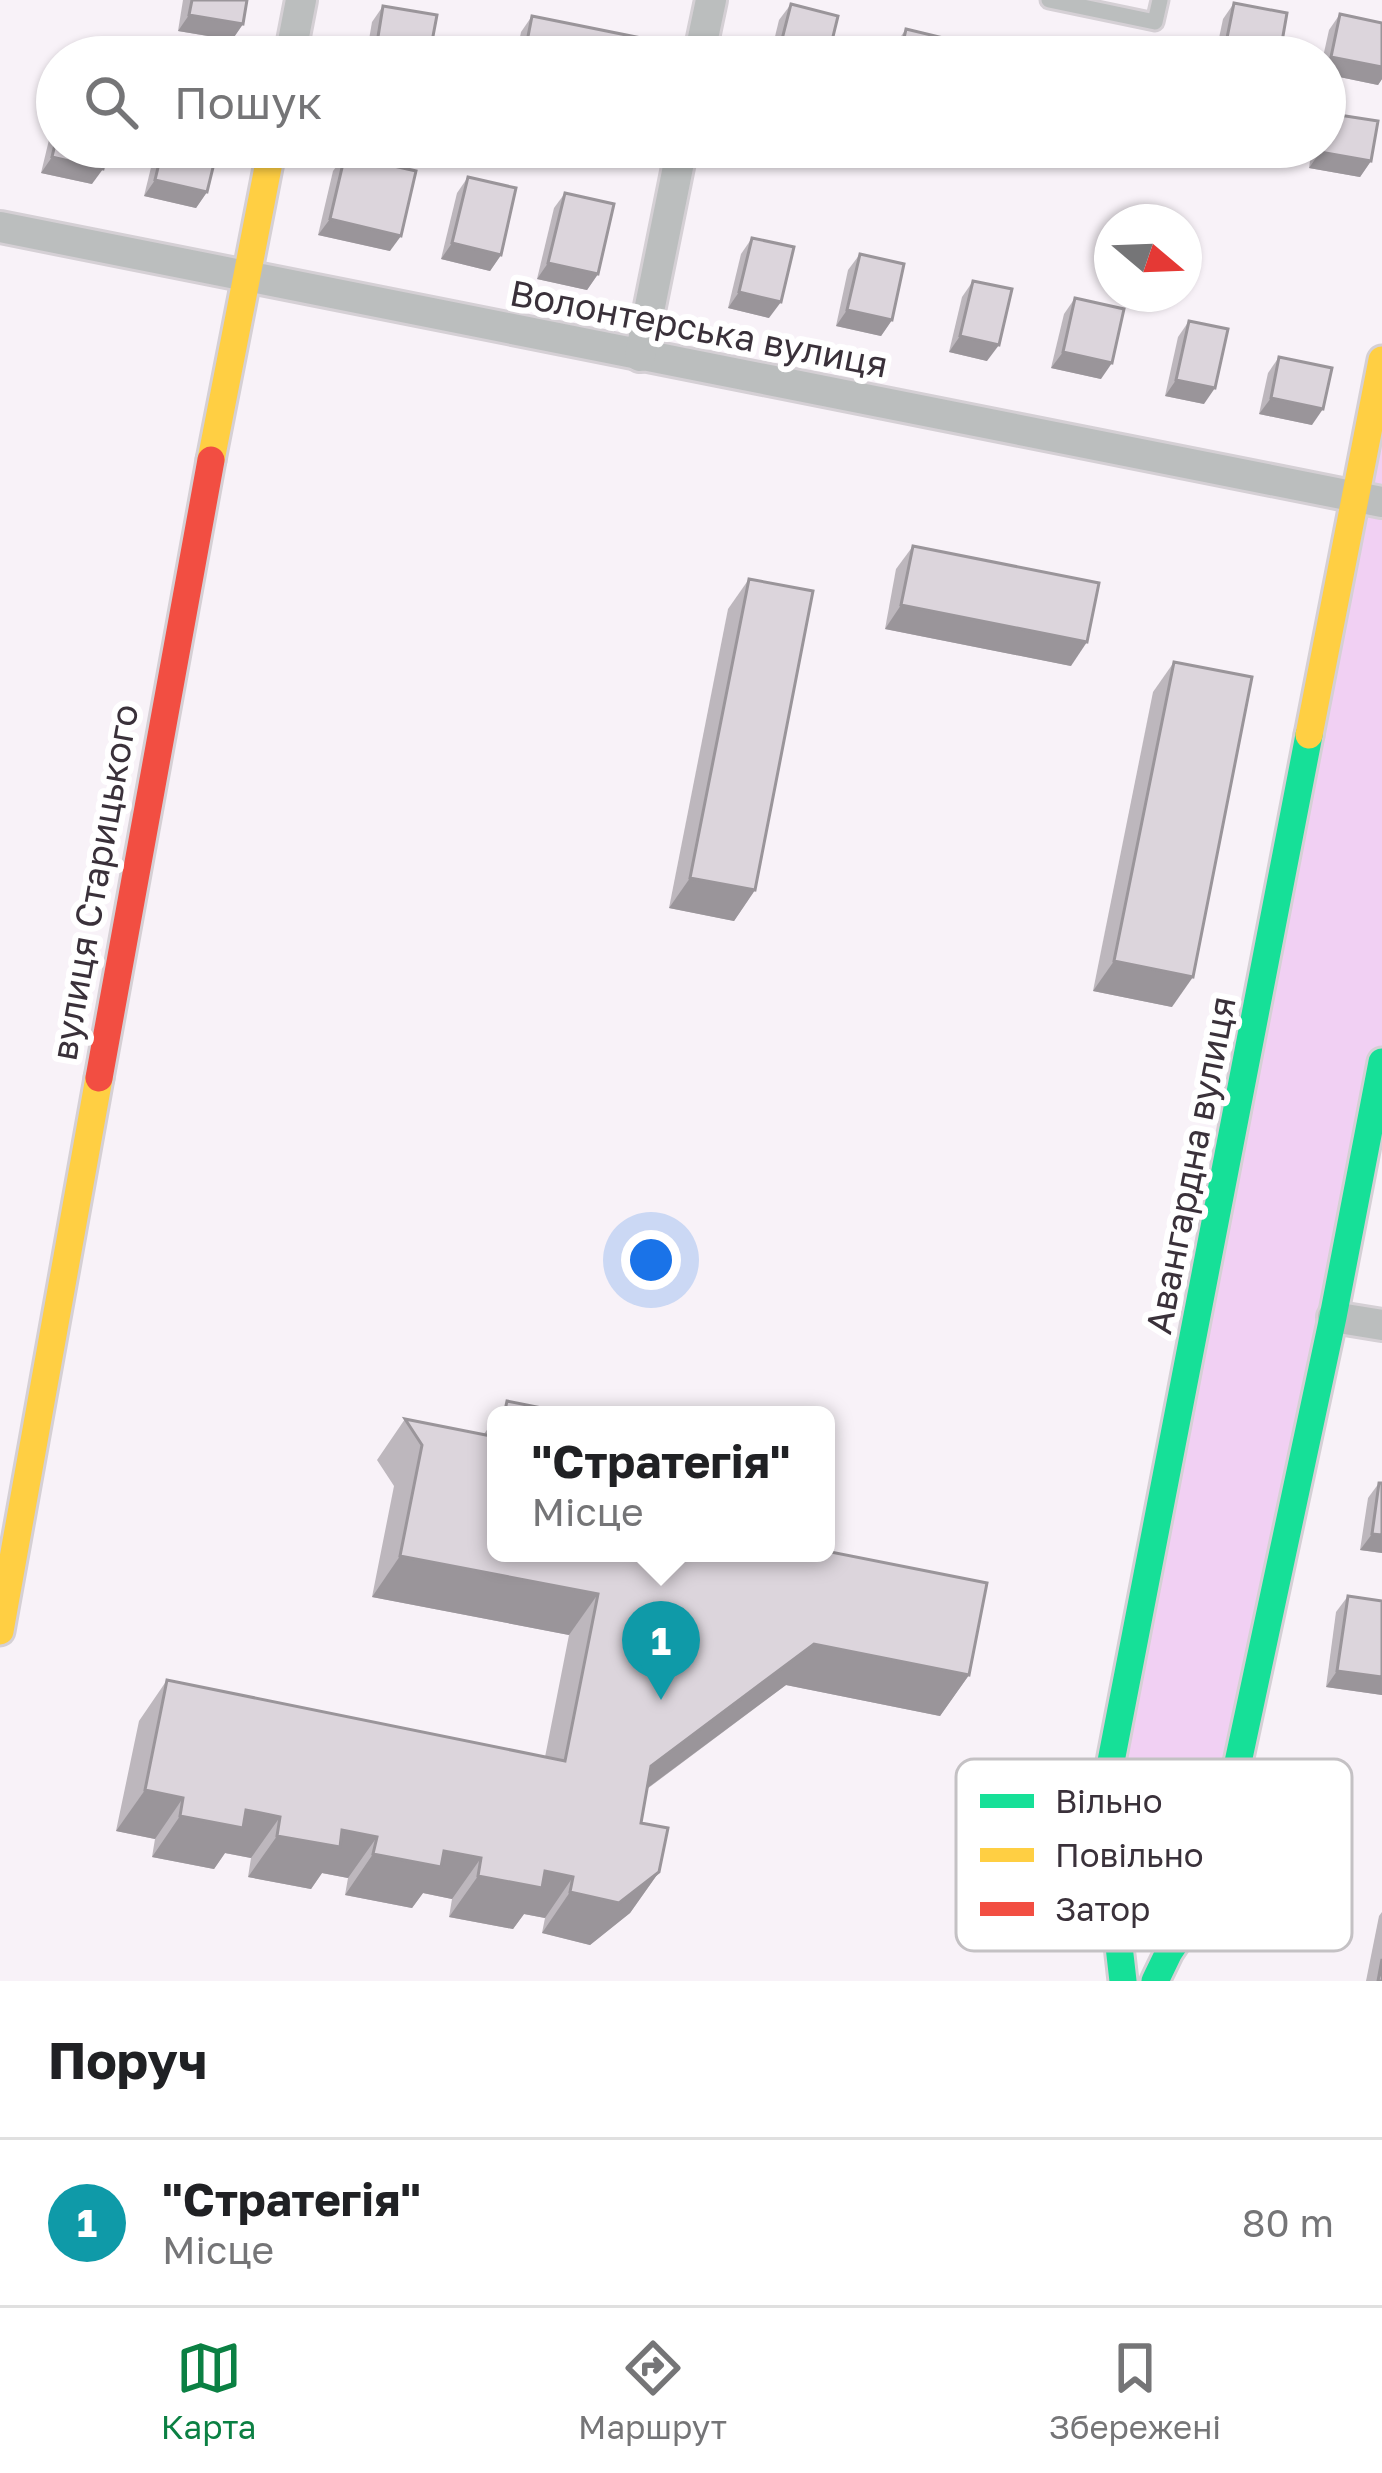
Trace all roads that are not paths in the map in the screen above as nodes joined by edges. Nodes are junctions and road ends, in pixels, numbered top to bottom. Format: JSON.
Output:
{"nodes":[{"id":1,"x":301,"y":0,"type":"edge"},
{"id":2,"x":711,"y":0,"type":"edge"},
{"id":3,"x":1049,"y":0,"type":"edge"},
{"id":4,"x":1160,"y":0,"type":"edge"},
{"id":5,"x":294,"y":36,"type":"edge"},
{"id":6,"x":703,"y":36,"type":"edge"},
{"id":7,"x":268,"y":168,"type":"edge"},
{"id":8,"x":678,"y":168,"type":"edge"},
{"id":9,"x":0,"y":227,"type":"edge"},
{"id":10,"x":247,"y":277,"type":"junction"},
{"id":11,"x":640,"y":356,"type":"junction"},
{"id":12,"x":1382,"y":360,"type":"edge"},
{"id":13,"x":1369,"y":501,"type":"edge"},
{"id":14,"x":1382,"y":1062,"type":"edge"},
{"id":15,"x":1333,"y":1317,"type":"junction"},
{"id":16,"x":1382,"y":1325,"type":"edge"},
{"id":17,"x":0,"y":1631,"type":"edge"},
{"id":18,"x":1113,"y":1759,"type":"edge"},
{"id":19,"x":1239,"y":1759,"type":"edge"},
{"id":20,"x":1120,"y":1951,"type":"edge"},
{"id":21,"x":1170,"y":1951,"type":"edge"},
{"id":22,"x":1123,"y":1981,"type":"edge"},
{"id":23,"x":1155,"y":1981,"type":"edge"}],
"edges":[{"from":1,"to":5,"type":"street"},
{"from":2,"to":6,"type":"street"},
{"from":3,"to":4,"type":"lane"},
{"from":7,"to":10,"type":"street","name":"вулиця Старицького"},
{"from":8,"to":11,"type":"street"},
{"from":9,"to":10,"type":"street","name":"Волонтерська вулиця"},
{"from":10,"to":11,"type":"street","name":"Волонтерська вулиця"},
{"from":10,"to":17,"type":"street","name":"вулиця Старицького"},
{"from":11,"to":13,"type":"street","name":"Волонтерська вулиця"},
{"from":12,"to":13,"type":"street","name":"Авангардна вулиця"},
{"from":13,"to":18,"type":"street","name":"Авангардна вулиця"},
{"from":14,"to":15,"type":"street"},
{"from":15,"to":16,"type":"street"},
{"from":15,"to":19,"type":"street"},
{"from":20,"to":22,"type":"street","name":"Авангардна вулиця"},
{"from":21,"to":23,"type":"street"}]}
